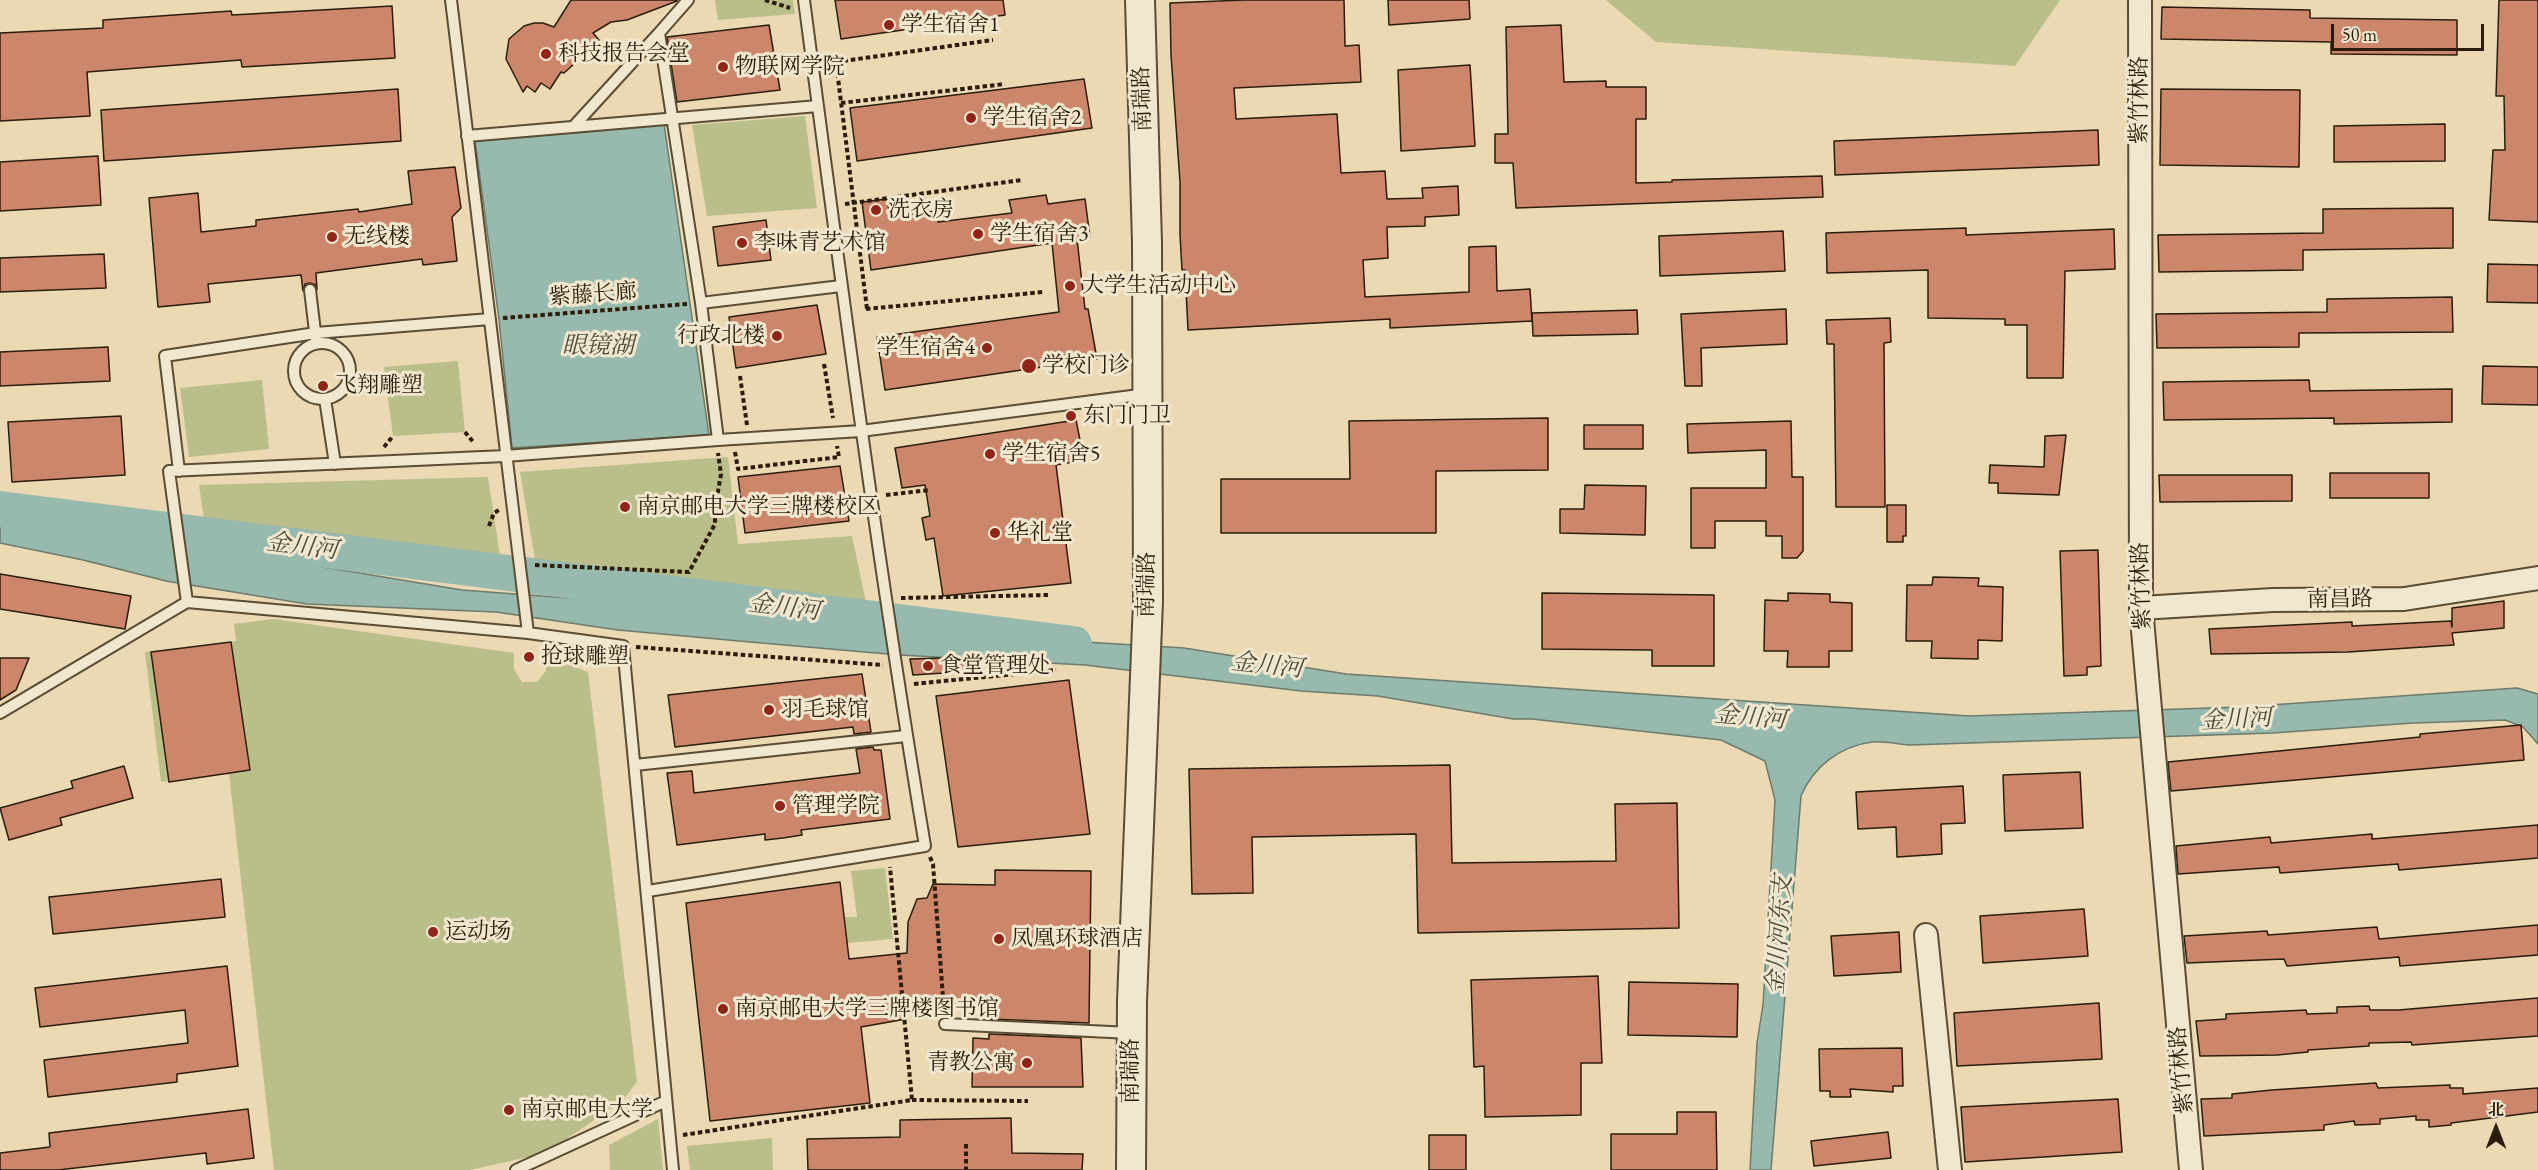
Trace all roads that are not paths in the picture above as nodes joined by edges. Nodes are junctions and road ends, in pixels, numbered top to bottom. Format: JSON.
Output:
{"nodes":[{"id":1,"x":451,"y":0,"type":"edge"},
{"id":2,"x":688,"y":0,"type":"edge"},
{"id":3,"x":804,"y":0,"type":"edge"},
{"id":4,"x":1140,"y":0,"type":"edge"},
{"id":5,"x":2140,"y":0,"type":"edge"},
{"id":6,"x":659,"y":33,"type":"junction"},
{"id":7,"x":818,"y":106,"type":"junction"},
{"id":8,"x":671,"y":118,"type":"junction"},
{"id":9,"x":574,"y":126,"type":"junction"},
{"id":10,"x":467,"y":136,"type":"junction"},
{"id":11,"x":841,"y":286,"type":"junction"},
{"id":12,"x":310,"y":290,"type":"dead end"},
{"id":13,"x":701,"y":303,"type":"junction"},
{"id":14,"x":495,"y":319,"type":"junction"},
{"id":15,"x":316,"y":338,"type":"junction"},
{"id":16,"x":1147,"y":394,"type":"junction"},
{"id":17,"x":325,"y":399,"type":"junction"},
{"id":18,"x":861,"y":431,"type":"junction"},
{"id":19,"x":718,"y":440,"type":"junction"},
{"id":20,"x":505,"y":456,"type":"junction"},
{"id":21,"x":335,"y":464,"type":"junction"},
{"id":22,"x":179,"y":471,"type":"junction"},
{"id":23,"x":2538,"y":578,"type":"edge"},
{"id":24,"x":187,"y":597,"type":"junction"},
{"id":25,"x":2141,"y":615,"type":"junction"},
{"id":26,"x":528,"y":633,"type":"junction"},
{"id":27,"x":0,"y":713,"type":"edge"},
{"id":28,"x":906,"y":736,"type":"junction"},
{"id":29,"x":635,"y":765,"type":"junction"},
{"id":30,"x":648,"y":891,"type":"junction"},
{"id":31,"x":1926,"y":935,"type":"dead end"},
{"id":32,"x":945,"y":1024,"type":"road end"},
{"id":33,"x":1131,"y":1033,"type":"junction"},
{"id":34,"x":666,"y":1101,"type":"junction"},
{"id":35,"x":516,"y":1170,"type":"edge"},
{"id":36,"x":673,"y":1170,"type":"edge"},
{"id":37,"x":1131,"y":1170,"type":"edge"},
{"id":38,"x":1950,"y":1170,"type":"edge"},
{"id":39,"x":2191,"y":1170,"type":"edge"}],
"edges":[{"from":1,"to":10,"type":"lane"},
{"from":2,"to":6,"type":"lane"},
{"from":3,"to":7,"type":"lane"},
{"from":4,"to":16,"type":"street","name":"南瑞路"},
{"from":5,"to":25,"type":"street","name":"紫竹林路"},
{"from":6,"to":8,"type":"lane"},
{"from":6,"to":9,"type":"lane"},
{"from":7,"to":8,"type":"lane"},
{"from":7,"to":11,"type":"lane"},
{"from":8,"to":9,"type":"lane"},
{"from":8,"to":13,"type":"lane"},
{"from":9,"to":10,"type":"lane"},
{"from":10,"to":14,"type":"lane"},
{"from":11,"to":13,"type":"lane"},
{"from":11,"to":18,"type":"lane"},
{"from":12,"to":15,"type":"lane"},
{"from":13,"to":19,"type":"lane"},
{"from":14,"to":15,"type":"lane"},
{"from":14,"to":20,"type":"lane"},
{"from":15,"to":17,"type":"lane"},
{"from":15,"to":17,"type":"lane"},
{"from":15,"to":22,"type":"lane"},
{"from":16,"to":18,"type":"lane"},
{"from":16,"to":33,"type":"street","name":"南瑞路"},
{"from":17,"to":21,"type":"lane"},
{"from":18,"to":19,"type":"lane"},
{"from":18,"to":28,"type":"lane"},
{"from":19,"to":20,"type":"lane"},
{"from":20,"to":21,"type":"lane"},
{"from":20,"to":26,"type":"lane"},
{"from":21,"to":22,"type":"lane"},
{"from":22,"to":24,"type":"lane"},
{"from":23,"to":25,"type":"street","name":"南昌路"},
{"from":24,"to":26,"type":"lane"},
{"from":24,"to":27,"type":"lane"},
{"from":25,"to":39,"type":"street","name":"紫竹林路"},
{"from":26,"to":29,"type":"lane"},
{"from":28,"to":29,"type":"lane"},
{"from":28,"to":30,"type":"lane"},
{"from":29,"to":30,"type":"lane"},
{"from":30,"to":34,"type":"lane"},
{"from":31,"to":38,"type":"street"},
{"from":32,"to":33,"type":"lane"},
{"from":33,"to":37,"type":"street","name":"南瑞路"},
{"from":34,"to":35,"type":"lane"},
{"from":34,"to":36,"type":"lane"}]}
